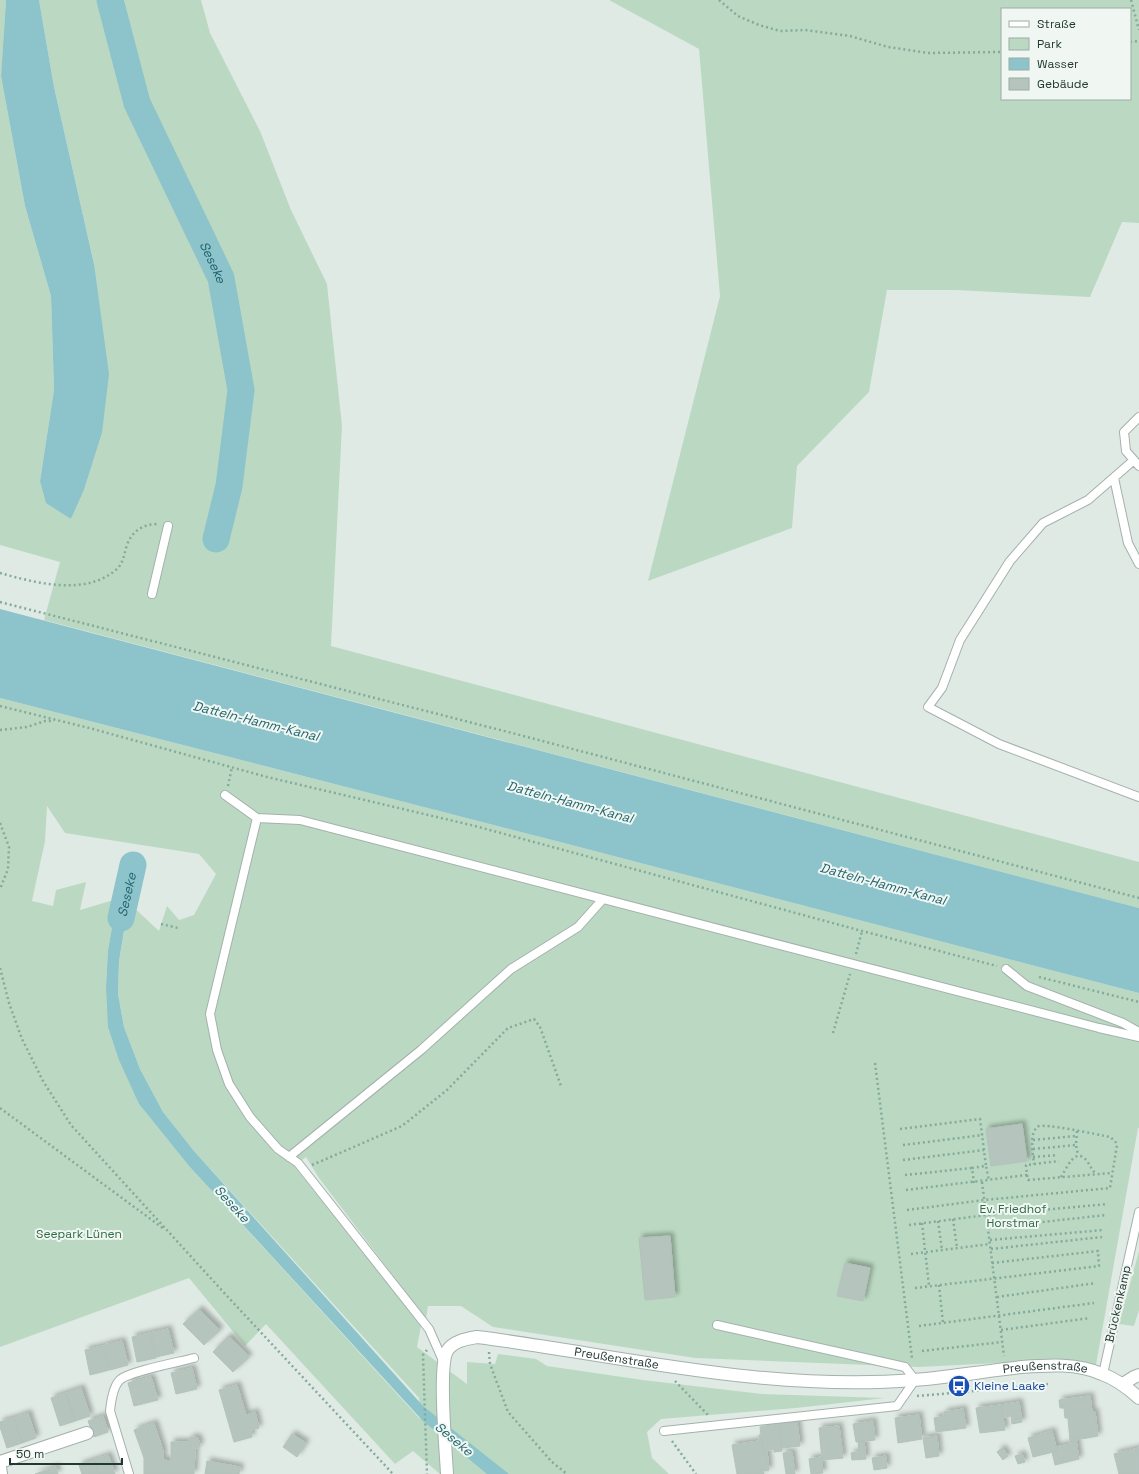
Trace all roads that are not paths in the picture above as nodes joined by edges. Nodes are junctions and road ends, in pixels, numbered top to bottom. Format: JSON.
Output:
{"nodes":[{"id":1,"x":1139,"y":417,"type":"edge"},
{"id":2,"x":1136,"y":463,"type":"edge"},
{"id":3,"x":1114,"y":478,"type":"junction"},
{"id":4,"x":168,"y":526,"type":"road end"},
{"id":5,"x":1139,"y":564,"type":"edge"},
{"id":6,"x":152,"y":594,"type":"dead end"},
{"id":7,"x":225,"y":795,"type":"dead end"},
{"id":8,"x":1139,"y":797,"type":"edge"},
{"id":9,"x":257,"y":818,"type":"junction"},
{"id":10,"x":603,"y":899,"type":"junction"},
{"id":11,"x":1006,"y":969,"type":"dead end"},
{"id":12,"x":1139,"y":1032,"type":"edge"},
{"id":13,"x":1139,"y":1037,"type":"edge"},
{"id":14,"x":289,"y":1157,"type":"junction"},
{"id":15,"x":1139,"y":1212,"type":"edge"},
{"id":16,"x":717,"y":1325,"type":"dead end"},
{"id":17,"x":194,"y":1358,"type":"dead end"},
{"id":18,"x":444,"y":1363,"type":"junction"},
{"id":19,"x":1104,"y":1374,"type":"junction"},
{"id":20,"x":1139,"y":1375,"type":"edge"},
{"id":21,"x":915,"y":1380,"type":"junction"},
{"id":22,"x":1123,"y":1384,"type":"junction"},
{"id":23,"x":1139,"y":1398,"type":"edge"},
{"id":24,"x":664,"y":1431,"type":"road end"},
{"id":25,"x":87,"y":1433,"type":"dead end"},
{"id":26,"x":0,"y":1462,"type":"edge"},
{"id":27,"x":0,"y":1467,"type":"edge"},
{"id":28,"x":2,"y":1474,"type":"edge"},
{"id":29,"x":129,"y":1474,"type":"edge"},
{"id":30,"x":447,"y":1474,"type":"edge"}],
"edges":[{"from":1,"to":2,"type":"lane"},
{"from":2,"to":3,"type":"lane"},
{"from":3,"to":5,"type":"lane"},
{"from":3,"to":8,"type":"lane"},
{"from":4,"to":6,"type":"lane"},
{"from":7,"to":9,"type":"lane"},
{"from":9,"to":10,"type":"lane"},
{"from":9,"to":14,"type":"lane"},
{"from":10,"to":13,"type":"lane"},
{"from":10,"to":14,"type":"lane"},
{"from":11,"to":12,"type":"lane"},
{"from":14,"to":18,"type":"lane"},
{"from":15,"to":19,"type":"lane","name":"Brückenkamp"},
{"from":16,"to":21,"type":"lane"},
{"from":17,"to":29,"type":"lane"},
{"from":18,"to":21,"type":"street","name":"Preußenstraße"},
{"from":18,"to":30,"type":"street","name":"Preußenstraße"},
{"from":19,"to":21,"type":"street","name":"Preußenstraße"},
{"from":19,"to":22,"type":"street","name":"Preußenstraße"},
{"from":20,"to":22,"type":"street"},
{"from":21,"to":24,"type":"lane"},
{"from":22,"to":23,"type":"street","name":"Preußenstraße"},
{"from":25,"to":26,"type":"street"},
{"from":27,"to":28,"type":"street"}]}
